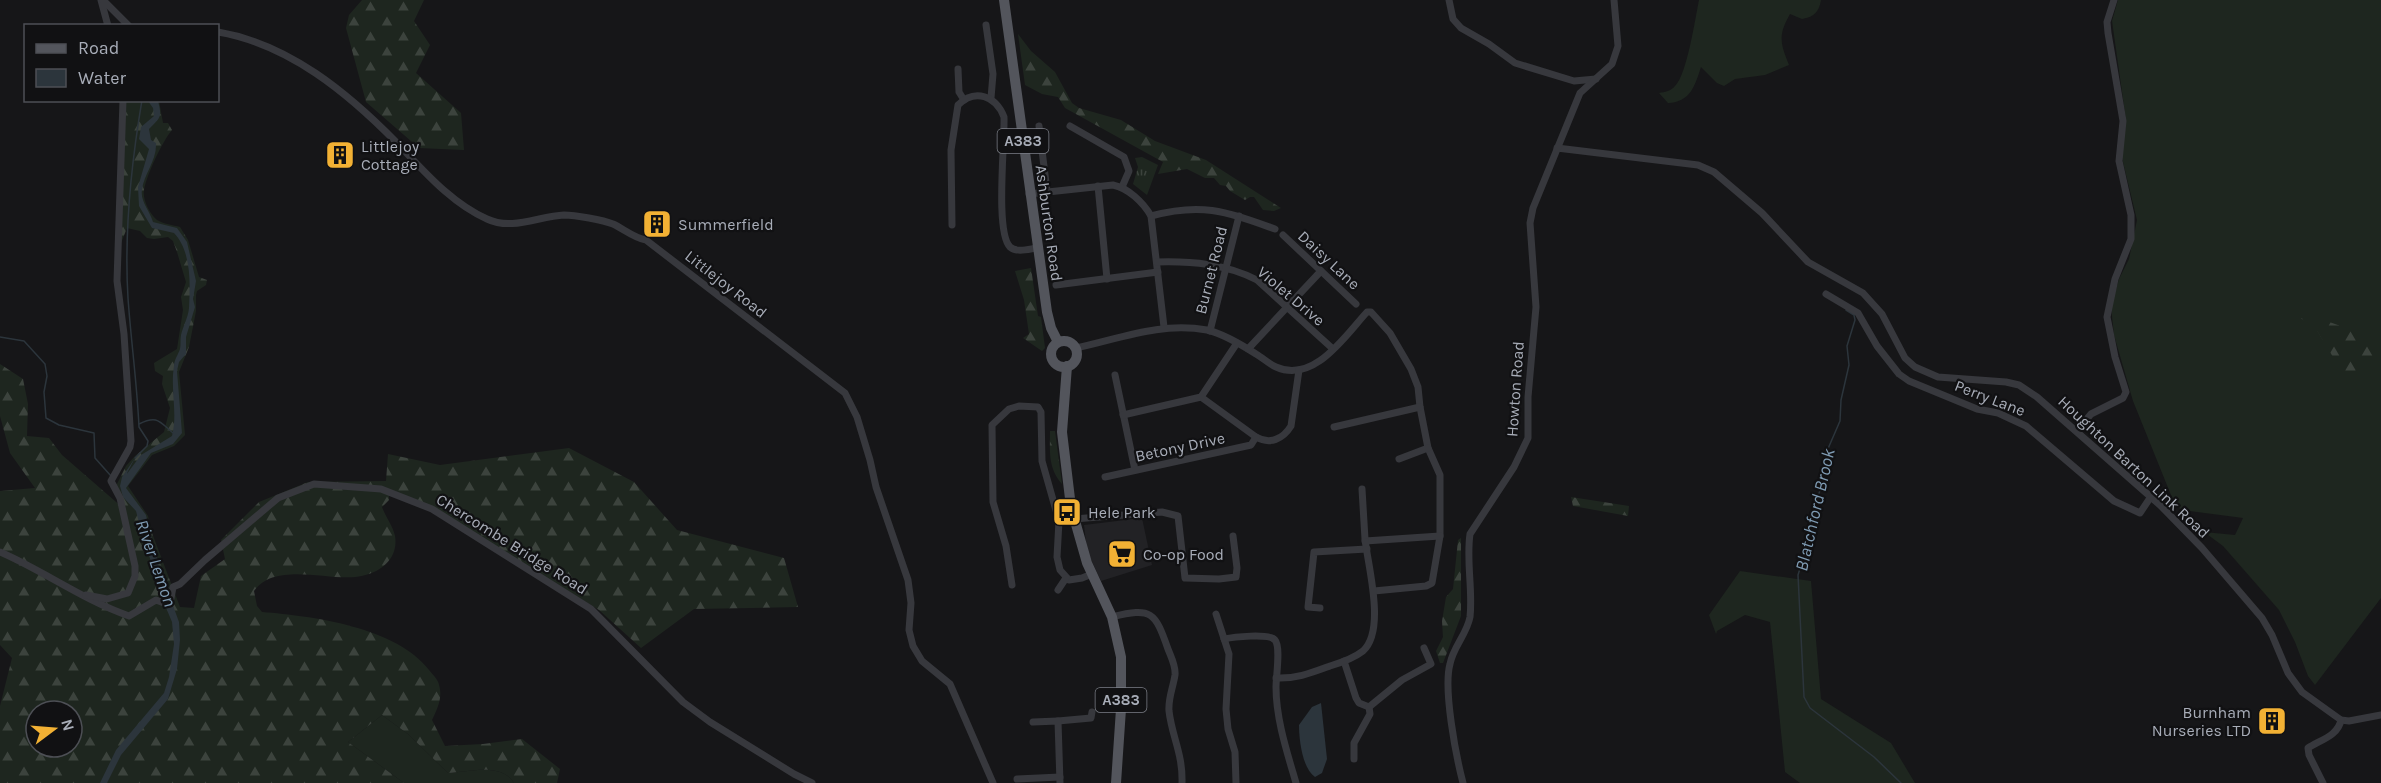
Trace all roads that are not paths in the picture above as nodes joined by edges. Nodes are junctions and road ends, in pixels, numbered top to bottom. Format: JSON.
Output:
{"nodes":[{"id":1,"x":102,"y":0,"type":"edge"},
{"id":2,"x":1004,"y":0,"type":"edge"},
{"id":3,"x":1449,"y":0,"type":"edge"},
{"id":4,"x":1614,"y":0,"type":"edge"},
{"id":5,"x":2114,"y":0,"type":"edge"},
{"id":6,"x":108,"y":24,"type":"edge"},
{"id":7,"x":127,"y":24,"type":"edge"},
{"id":8,"x":986,"y":25,"type":"dead end"},
{"id":9,"x":219,"y":32,"type":"edge"},
{"id":10,"x":958,"y":69,"type":"dead end"},
{"id":11,"x":1596,"y":79,"type":"junction"},
{"id":12,"x":1574,"y":81,"type":"junction"},
{"id":13,"x":1580,"y":93,"type":"junction"},
{"id":14,"x":991,"y":98,"type":"junction"},
{"id":15,"x":964,"y":100,"type":"junction"},
{"id":16,"x":123,"y":102,"type":"edge"},
{"id":17,"x":1039,"y":126,"type":"dead end"},
{"id":18,"x":1070,"y":126,"type":"dead end"},
{"id":19,"x":1557,"y":148,"type":"junction"},
{"id":20,"x":1098,"y":186,"type":"junction"},
{"id":21,"x":1122,"y":187,"type":"junction"},
{"id":22,"x":1047,"y":191,"type":"junction"},
{"id":23,"x":1029,"y":194,"type":"junction"},
{"id":24,"x":1151,"y":216,"type":"junction"},
{"id":25,"x":1239,"y":216,"type":"junction"},
{"id":26,"x":952,"y":225,"type":"dead end"},
{"id":27,"x":1275,"y":229,"type":"dead end"},
{"id":28,"x":1283,"y":235,"type":"dead end"},
{"id":29,"x":1037,"y":248,"type":"junction"},
{"id":30,"x":1157,"y":262,"type":"junction"},
{"id":31,"x":1226,"y":268,"type":"junction"},
{"id":32,"x":1321,"y":271,"type":"junction"},
{"id":33,"x":1158,"y":272,"type":"junction"},
{"id":34,"x":1107,"y":279,"type":"junction"},
{"id":35,"x":1056,"y":285,"type":"dead end"},
{"id":36,"x":1826,"y":294,"type":"dead end"},
{"id":37,"x":1356,"y":304,"type":"dead end"},
{"id":38,"x":1286,"y":307,"type":"junction"},
{"id":39,"x":1164,"y":327,"type":"junction"},
{"id":40,"x":1210,"y":331,"type":"junction"},
{"id":41,"x":1058,"y":342,"type":"junction"},
{"id":42,"x":1237,"y":343,"type":"junction"},
{"id":43,"x":1076,"y":348,"type":"junction"},
{"id":44,"x":1248,"y":349,"type":"junction"},
{"id":45,"x":1333,"y":350,"type":"junction"},
{"id":46,"x":1067,"y":366,"type":"junction"},
{"id":47,"x":1299,"y":370,"type":"junction"},
{"id":48,"x":1115,"y":375,"type":"dead end"},
{"id":49,"x":1201,"y":397,"type":"junction"},
{"id":50,"x":1420,"y":408,"type":"junction"},
{"id":51,"x":1123,"y":415,"type":"junction"},
{"id":52,"x":1334,"y":427,"type":"dead end"},
{"id":53,"x":2077,"y":431,"type":"junction"},
{"id":54,"x":1256,"y":437,"type":"junction"},
{"id":55,"x":1428,"y":448,"type":"junction"},
{"id":56,"x":1399,"y":459,"type":"dead end"},
{"id":57,"x":1135,"y":470,"type":"junction"},
{"id":58,"x":1105,"y":477,"type":"dead end"},
{"id":59,"x":1362,"y":489,"type":"dead end"},
{"id":60,"x":2150,"y":498,"type":"junction"},
{"id":61,"x":1074,"y":519,"type":"junction"},
{"id":62,"x":1233,"y":536,"type":"dead end"},
{"id":63,"x":1440,"y":536,"type":"junction"},
{"id":64,"x":1366,"y":545,"type":"junction"},
{"id":65,"x":0,"y":552,"type":"edge"},
{"id":66,"x":1092,"y":574,"type":"junction"},
{"id":67,"x":1066,"y":578,"type":"junction"},
{"id":68,"x":1012,"y":585,"type":"dead end"},
{"id":69,"x":1058,"y":590,"type":"dead end"},
{"id":70,"x":1374,"y":591,"type":"junction"},
{"id":71,"x":81,"y":594,"type":"junction"},
{"id":72,"x":1320,"y":608,"type":"dead end"},
{"id":73,"x":1216,"y":614,"type":"dead end"},
{"id":74,"x":1112,"y":617,"type":"junction"},
{"id":75,"x":1224,"y":639,"type":"junction"},
{"id":76,"x":1425,"y":648,"type":"dead end"},
{"id":77,"x":1344,"y":661,"type":"junction"},
{"id":78,"x":1276,"y":678,"type":"junction"},
{"id":79,"x":1369,"y":706,"type":"junction"},
{"id":80,"x":1092,"y":712,"type":"dead end"},
{"id":81,"x":2381,"y":715,"type":"edge"},
{"id":82,"x":2341,"y":720,"type":"junction"},
{"id":83,"x":1058,"y":721,"type":"junction"},
{"id":84,"x":1033,"y":722,"type":"dead end"},
{"id":85,"x":1354,"y":759,"type":"dead end"},
{"id":86,"x":1017,"y":779,"type":"dead end"},
{"id":87,"x":1060,"y":780,"type":"edge"},
{"id":88,"x":812,"y":783,"type":"edge"},
{"id":89,"x":993,"y":783,"type":"edge"},
{"id":90,"x":1116,"y":783,"type":"edge"},
{"id":91,"x":1182,"y":783,"type":"edge"},
{"id":92,"x":1236,"y":783,"type":"edge"},
{"id":93,"x":1296,"y":783,"type":"edge"},
{"id":94,"x":1463,"y":783,"type":"edge"},
{"id":95,"x":2323,"y":783,"type":"edge"}],
"edges":[{"from":1,"to":6,"type":"street"},
{"from":1,"to":7,"type":"street"},
{"from":2,"to":23,"type":"main road","name":"Ashburton Road","number":"A383"},
{"from":3,"to":12,"type":"street"},
{"from":4,"to":11,"type":"street","name":"Howton Road"},
{"from":5,"to":53,"type":"street"},
{"from":8,"to":14,"type":"street"},
{"from":9,"to":89,"type":"street","name":"Littlejoy Road"},
{"from":10,"to":15,"type":"street"},
{"from":11,"to":12,"type":"street"},
{"from":11,"to":13,"type":"street","name":"Howton Road"},
{"from":12,"to":13,"type":"street"},
{"from":13,"to":19,"type":"street","name":"Howton Road"},
{"from":14,"to":15,"type":"street"},
{"from":14,"to":29,"type":"street"},
{"from":15,"to":26,"type":"street"},
{"from":16,"to":71,"type":"street"},
{"from":17,"to":22,"type":"street"},
{"from":18,"to":21,"type":"street"},
{"from":19,"to":53,"type":"street","name":"Houghton Barton Link Road"},
{"from":19,"to":94,"type":"street","name":"Howton Road"},
{"from":20,"to":21,"type":"street"},
{"from":20,"to":22,"type":"street"},
{"from":20,"to":34,"type":"street"},
{"from":21,"to":24,"type":"street"},
{"from":22,"to":23,"type":"street"},
{"from":23,"to":29,"type":"main road","name":"Ashburton Road","number":"A383"},
{"from":24,"to":25,"type":"street","name":"Daisy Lane"},
{"from":24,"to":30,"type":"street"},
{"from":25,"to":27,"type":"street","name":"Daisy Lane"},
{"from":25,"to":31,"type":"street","name":"Burnet Road"},
{"from":28,"to":32,"type":"street","name":"Daisy Lane"},
{"from":29,"to":41,"type":"main road","name":"Ashburton Road","number":"A383"},
{"from":30,"to":31,"type":"street","name":"Violet Drive"},
{"from":30,"to":33,"type":"street"},
{"from":31,"to":38,"type":"street","name":"Violet Drive"},
{"from":31,"to":40,"type":"street","name":"Burnet Road"},
{"from":32,"to":37,"type":"street","name":"Daisy Lane"},
{"from":32,"to":38,"type":"street"},
{"from":33,"to":34,"type":"street"},
{"from":33,"to":39,"type":"street"},
{"from":34,"to":35,"type":"street"},
{"from":36,"to":60,"type":"street","name":"Perry Lane"},
{"from":38,"to":44,"type":"street"},
{"from":38,"to":45,"type":"street","name":"Violet Drive"},
{"from":39,"to":40,"type":"street"},
{"from":39,"to":43,"type":"street"},
{"from":40,"to":42,"type":"street"},
{"from":41,"to":43,"type":"main road"},
{"from":41,"to":46,"type":"main road","name":"Ashburton Road","number":"A383"},
{"from":42,"to":44,"type":"street"},
{"from":42,"to":49,"type":"street"},
{"from":43,"to":46,"type":"main road","number":"A383"},
{"from":44,"to":47,"type":"street"},
{"from":45,"to":47,"type":"street"},
{"from":45,"to":50,"type":"street"},
{"from":46,"to":61,"type":"main road","number":"A383"},
{"from":47,"to":54,"type":"street"},
{"from":48,"to":51,"type":"street"},
{"from":49,"to":51,"type":"street"},
{"from":49,"to":54,"type":"street"},
{"from":50,"to":52,"type":"street"},
{"from":50,"to":55,"type":"street"},
{"from":51,"to":57,"type":"street"},
{"from":53,"to":60,"type":"street","name":"Houghton Barton Link Road"},
{"from":54,"to":57,"type":"street","name":"Betony Drive"},
{"from":55,"to":56,"type":"street"},
{"from":55,"to":63,"type":"street"},
{"from":57,"to":58,"type":"street","name":"Betony Drive"},
{"from":59,"to":64,"type":"street"},
{"from":60,"to":82,"type":"street","name":"Houghton Barton Link Road"},
{"from":61,"to":62,"type":"street"},
{"from":61,"to":66,"type":"main road","number":"A383"},
{"from":63,"to":64,"type":"street"},
{"from":63,"to":70,"type":"street"},
{"from":64,"to":70,"type":"street"},
{"from":64,"to":72,"type":"street"},
{"from":65,"to":71,"type":"street"},
{"from":66,"to":67,"type":"street"},
{"from":66,"to":74,"type":"main road","number":"A383"},
{"from":67,"to":68,"type":"street"},
{"from":67,"to":69,"type":"street"},
{"from":70,"to":77,"type":"street"},
{"from":71,"to":88,"type":"street","name":"Chercombe Bridge Road"},
{"from":73,"to":75,"type":"street"},
{"from":74,"to":90,"type":"main road","number":"A383"},
{"from":74,"to":91,"type":"street"},
{"from":75,"to":78,"type":"street"},
{"from":75,"to":92,"type":"street"},
{"from":76,"to":79,"type":"street"},
{"from":77,"to":78,"type":"street"},
{"from":77,"to":79,"type":"street"},
{"from":78,"to":93,"type":"street"},
{"from":79,"to":85,"type":"street"},
{"from":80,"to":83,"type":"street"},
{"from":81,"to":82,"type":"street"},
{"from":82,"to":95,"type":"street"},
{"from":83,"to":84,"type":"street"},
{"from":83,"to":87,"type":"street"},
{"from":86,"to":87,"type":"street"}]}
